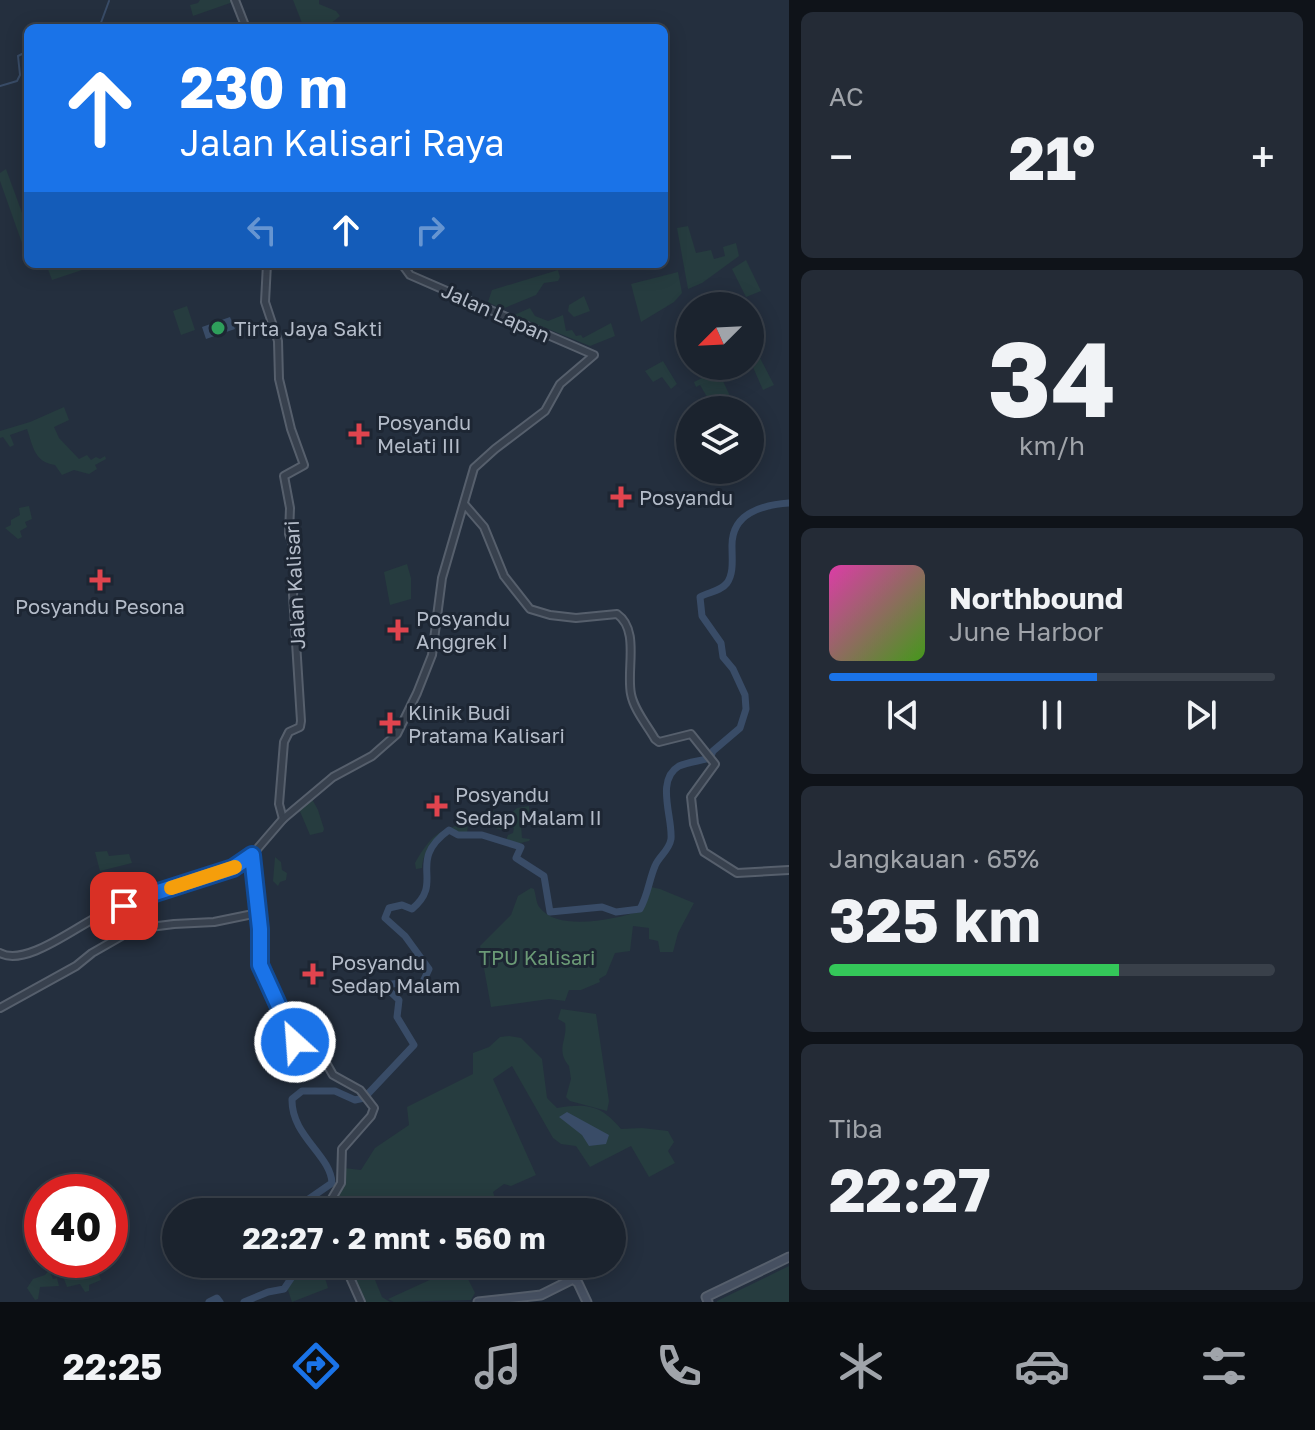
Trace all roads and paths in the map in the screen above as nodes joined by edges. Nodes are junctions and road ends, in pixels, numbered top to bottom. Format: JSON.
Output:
{"nodes":[{"id":1,"x":235,"y":0,"type":"edge"},
{"id":2,"x":244,"y":24,"type":"edge"},
{"id":3,"x":267,"y":268,"type":"edge"},
{"id":4,"x":404,"y":268,"type":"edge"},
{"id":5,"x":465,"y":505,"type":"junction"},
{"id":6,"x":283,"y":819,"type":"junction"},
{"id":7,"x":252,"y":855,"type":"junction"},
{"id":8,"x":789,"y":870,"type":"edge"},
{"id":9,"x":258,"y":913,"type":"junction"},
{"id":10,"x":0,"y":953,"type":"edge"},
{"id":11,"x":0,"y":1008,"type":"edge"},
{"id":12,"x":332,"y":1198,"type":"edge"},
{"id":13,"x":789,"y":1257,"type":"edge"},
{"id":14,"x":350,"y":1278,"type":"edge"},
{"id":15,"x":361,"y":1302,"type":"edge"},
{"id":16,"x":478,"y":1302,"type":"edge"},
{"id":17,"x":587,"y":1302,"type":"edge"},
{"id":18,"x":708,"y":1302,"type":"edge"}],
"edges":[{"from":1,"to":2,"type":"street"},
{"from":3,"to":6,"type":"street","name":"Jalan Kalisari"},
{"from":4,"to":5,"type":"street","name":"Jalan Lapan"},
{"from":5,"to":6,"type":"street"},
{"from":5,"to":8,"type":"street"},
{"from":6,"to":7,"type":"street"},
{"from":7,"to":9,"type":"street"},
{"from":7,"to":10,"type":"street"},
{"from":9,"to":11,"type":"street"},
{"from":9,"to":12,"type":"street"},
{"from":13,"to":18,"type":"main road"},
{"from":14,"to":15,"type":"street"},
{"from":16,"to":17,"type":"main road"}]}
